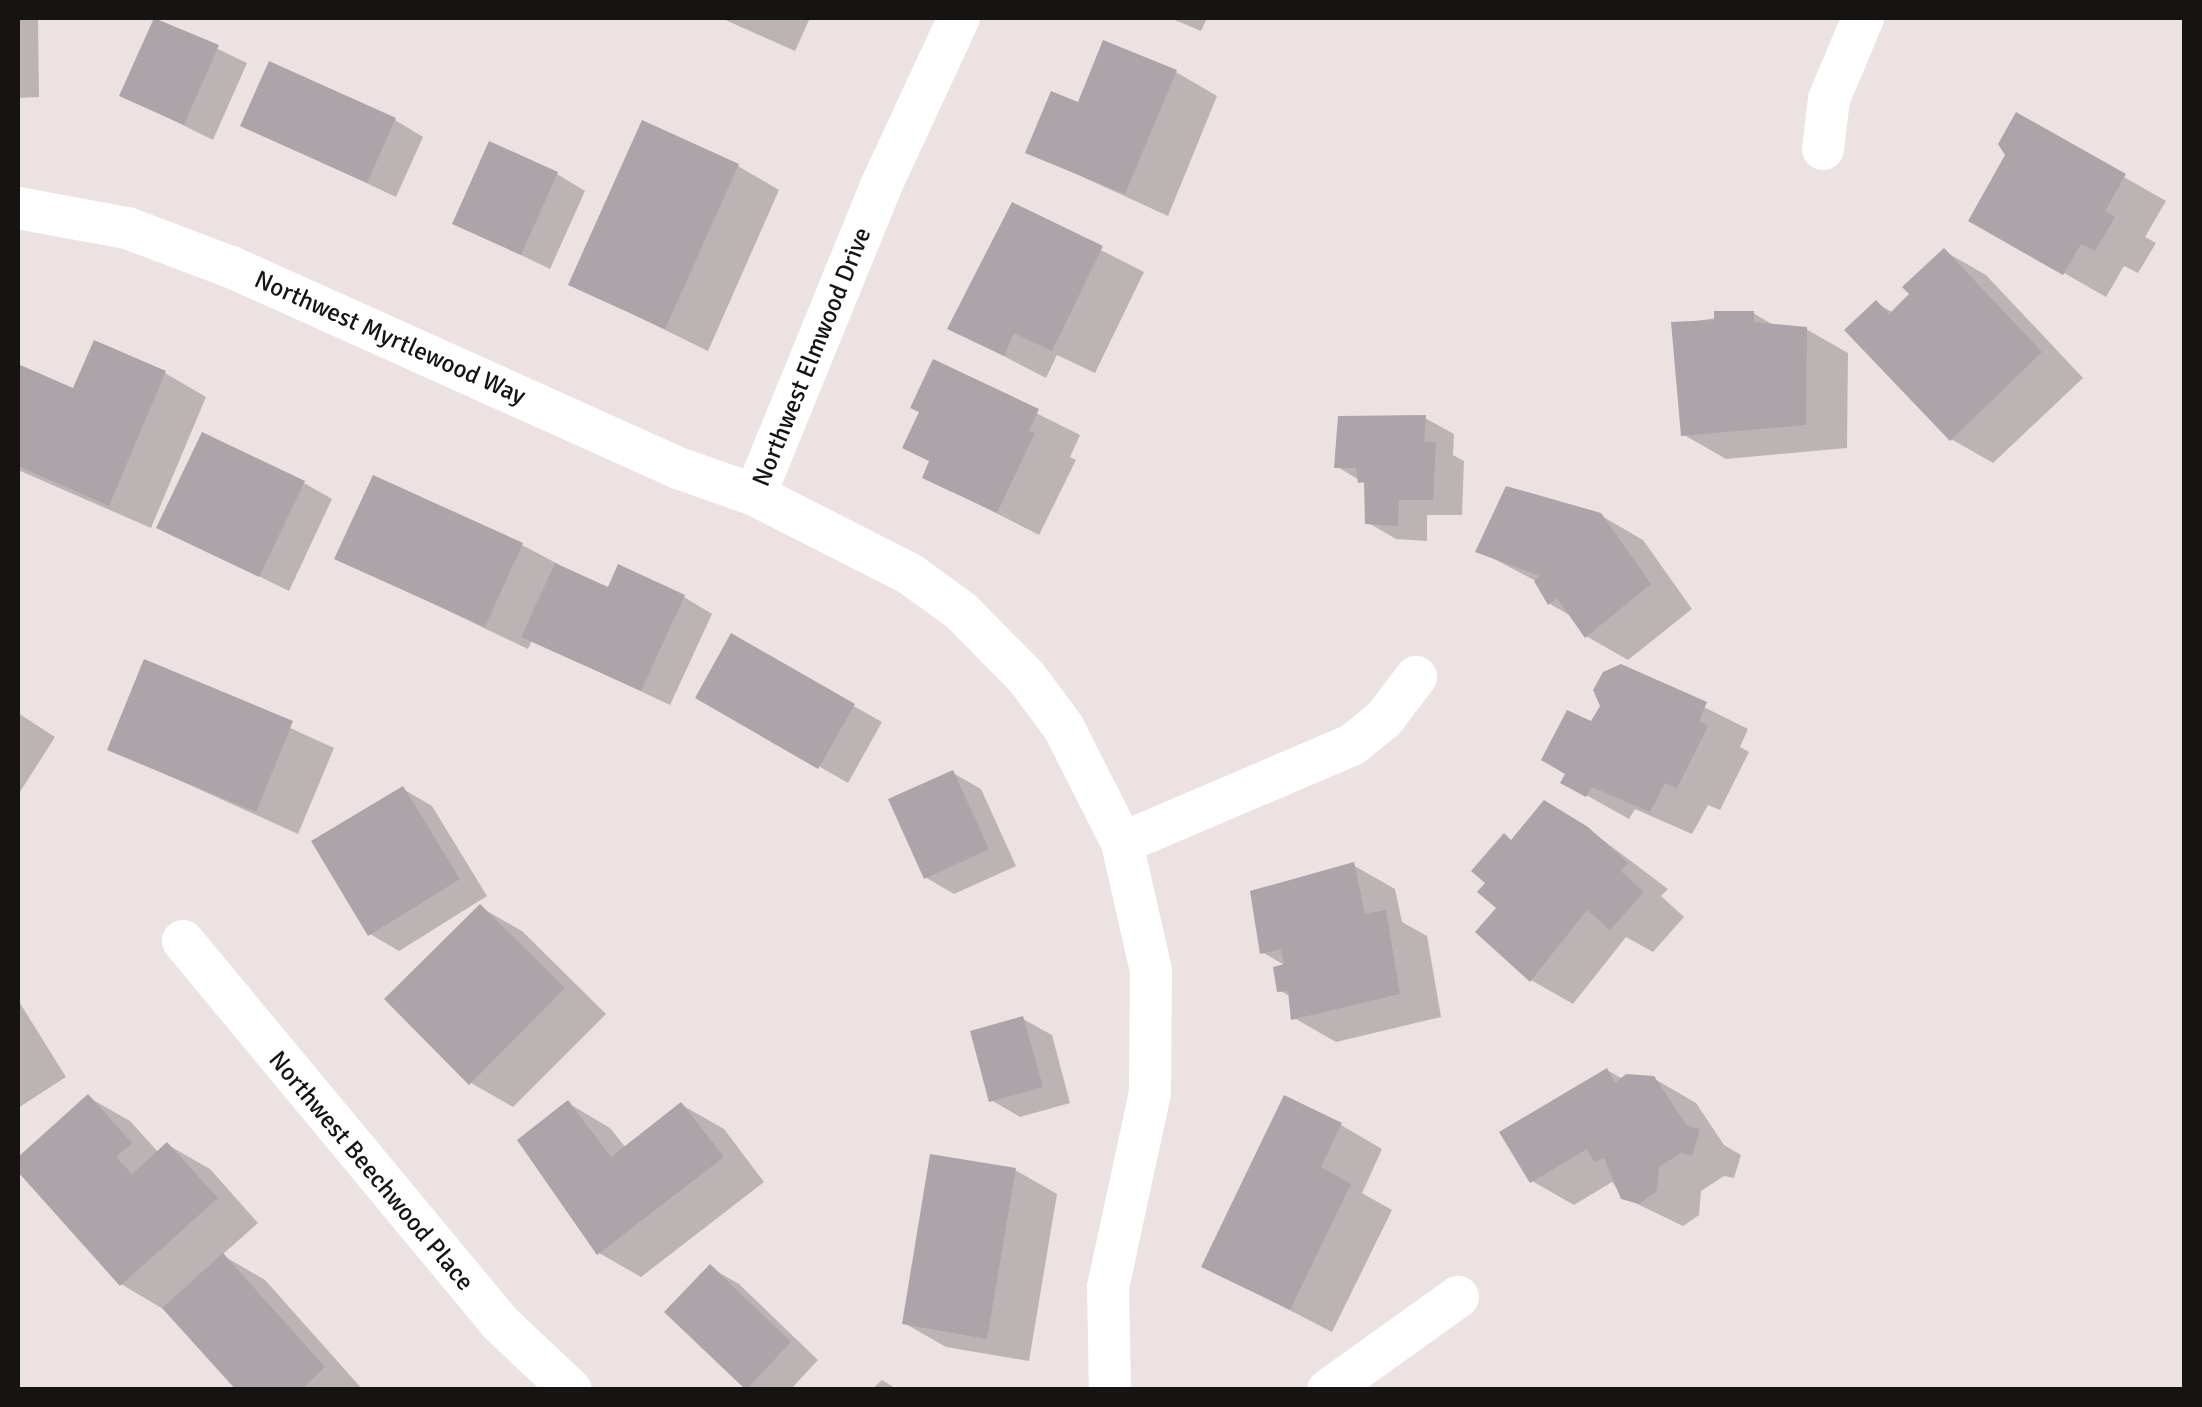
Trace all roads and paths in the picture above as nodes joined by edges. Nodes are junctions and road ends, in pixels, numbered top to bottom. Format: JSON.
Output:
{"nodes":[{"id":1,"x":959,"y":18,"type":"edge"},
{"id":2,"x":1863,"y":18,"type":"edge"},
{"id":3,"x":1824,"y":150,"type":"dead end"},
{"id":4,"x":18,"y":208,"type":"edge"},
{"id":5,"x":755,"y":495,"type":"junction"},
{"id":6,"x":1416,"y":677,"type":"dead end"},
{"id":7,"x":1122,"y":843,"type":"junction"},
{"id":8,"x":182,"y":941,"type":"dead end"},
{"id":9,"x":1458,"y":1297,"type":"dead end"},
{"id":10,"x":571,"y":1390,"type":"edge"},
{"id":11,"x":1110,"y":1390,"type":"edge"},
{"id":12,"x":1328,"y":1390,"type":"edge"}],
"edges":[{"from":1,"to":5,"type":"street","name":"Northwest Elmwood Drive"},
{"from":2,"to":3,"type":"street"},
{"from":4,"to":5,"type":"street","name":"Northwest Myrtlewood Way"},
{"from":5,"to":7,"type":"street","name":"Northwest Elmwood Drive"},
{"from":6,"to":7,"type":"street"},
{"from":7,"to":11,"type":"street","name":"Northwest Elmwood Drive"},
{"from":8,"to":10,"type":"street","name":"Northwest Beechwood Place"},
{"from":9,"to":12,"type":"street"}]}
